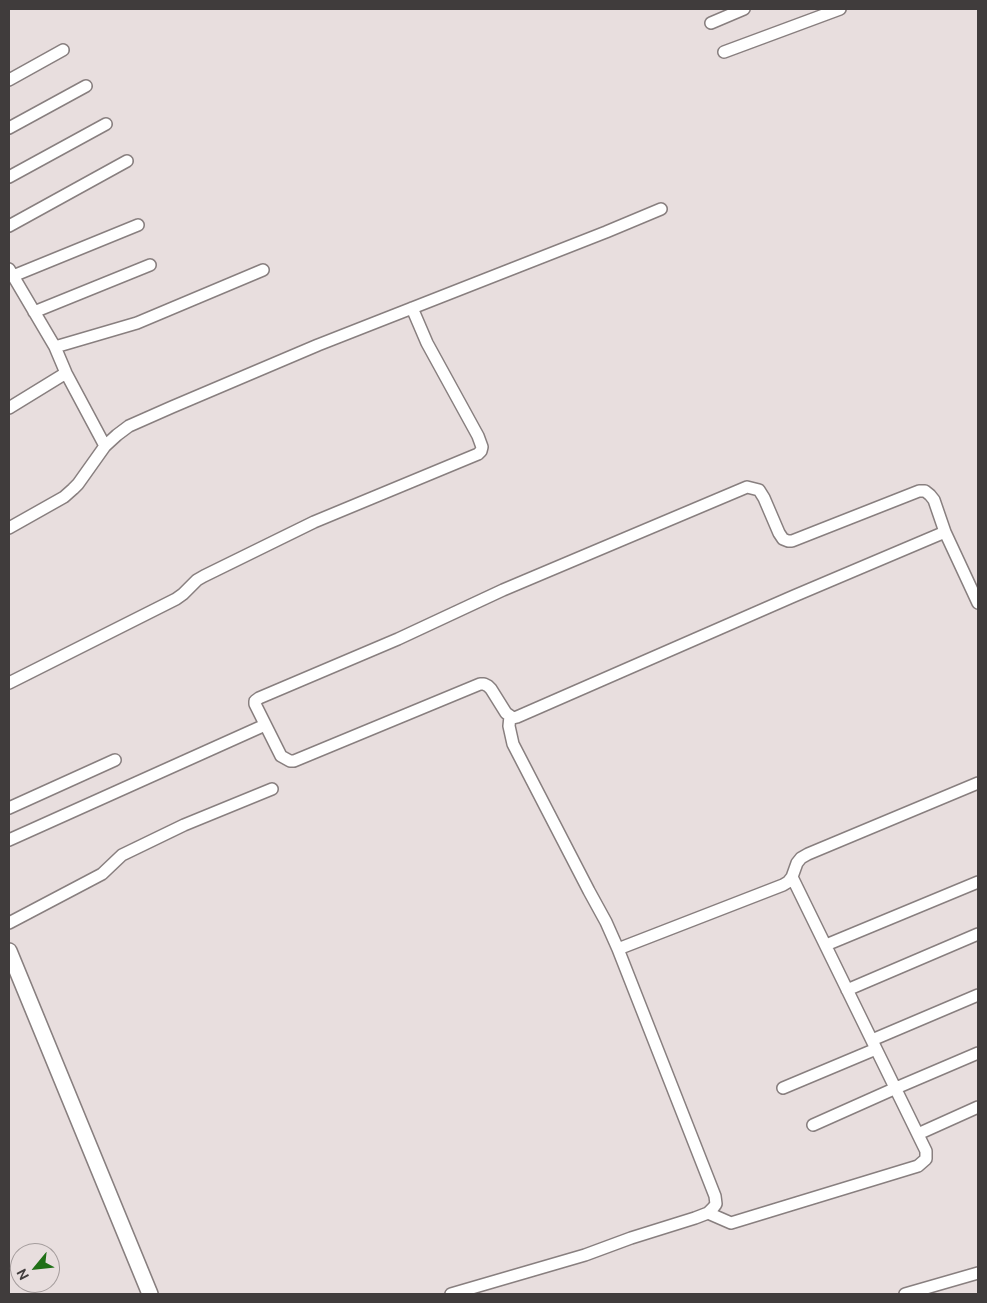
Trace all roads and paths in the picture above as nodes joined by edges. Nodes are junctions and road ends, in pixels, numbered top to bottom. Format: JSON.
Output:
{"nodes":[{"id":1,"x":744,"y":9,"type":"edge"},
{"id":2,"x":840,"y":9,"type":"edge"},
{"id":3,"x":711,"y":24,"type":"dead end"},
{"id":4,"x":63,"y":50,"type":"dead end"},
{"id":5,"x":724,"y":52,"type":"dead end"},
{"id":6,"x":9,"y":80,"type":"edge"},
{"id":7,"x":86,"y":86,"type":"dead end"},
{"id":8,"x":106,"y":124,"type":"dead end"},
{"id":9,"x":9,"y":128,"type":"edge"},
{"id":10,"x":127,"y":162,"type":"dead end"},
{"id":11,"x":9,"y":177,"type":"edge"},
{"id":12,"x":661,"y":209,"type":"dead end"},
{"id":13,"x":138,"y":225,"type":"dead end"},
{"id":14,"x":9,"y":226,"type":"edge"},
{"id":15,"x":150,"y":265,"type":"dead end"},
{"id":16,"x":263,"y":270,"type":"dead end"},
{"id":17,"x":11,"y":272,"type":"edge"},
{"id":18,"x":412,"y":308,"type":"junction"},
{"id":19,"x":34,"y":312,"type":"junction"},
{"id":20,"x":54,"y":347,"type":"junction"},
{"id":21,"x":66,"y":372,"type":"junction"},
{"id":22,"x":9,"y":408,"type":"edge"},
{"id":23,"x":105,"y":446,"type":"junction"},
{"id":24,"x":9,"y":528,"type":"edge"},
{"id":25,"x":945,"y":532,"type":"junction"},
{"id":26,"x":978,"y":603,"type":"edge"},
{"id":27,"x":9,"y":683,"type":"edge"},
{"id":28,"x":510,"y":716,"type":"junction"},
{"id":29,"x":265,"y":725,"type":"junction"},
{"id":30,"x":115,"y":760,"type":"dead end"},
{"id":31,"x":978,"y":783,"type":"edge"},
{"id":32,"x":272,"y":789,"type":"dead end"},
{"id":33,"x":9,"y":808,"type":"edge"},
{"id":34,"x":9,"y":840,"type":"edge"},
{"id":35,"x":792,"y":876,"type":"junction"},
{"id":36,"x":978,"y":882,"type":"edge"},
{"id":37,"x":9,"y":922,"type":"edge"},
{"id":38,"x":978,"y":934,"type":"edge"},
{"id":39,"x":826,"y":945,"type":"junction"},
{"id":40,"x":618,"y":948,"type":"junction"},
{"id":41,"x":9,"y":951,"type":"edge"},
{"id":42,"x":847,"y":990,"type":"junction"},
{"id":43,"x":978,"y":995,"type":"edge"},
{"id":44,"x":874,"y":1044,"type":"junction"},
{"id":45,"x":978,"y":1054,"type":"edge"},
{"id":46,"x":784,"y":1088,"type":"dead end"},
{"id":47,"x":896,"y":1088,"type":"junction"},
{"id":48,"x":978,"y":1108,"type":"edge"},
{"id":49,"x":813,"y":1125,"type":"dead end"},
{"id":50,"x":918,"y":1134,"type":"junction"},
{"id":51,"x":708,"y":1213,"type":"junction"},
{"id":52,"x":978,"y":1273,"type":"edge"},
{"id":53,"x":150,"y":1294,"type":"edge"},
{"id":54,"x":451,"y":1294,"type":"edge"},
{"id":55,"x":905,"y":1294,"type":"edge"}],
"edges":[{"from":1,"to":3,"type":"street"},
{"from":2,"to":5,"type":"street"},
{"from":4,"to":6,"type":"street"},
{"from":7,"to":9,"type":"street"},
{"from":8,"to":11,"type":"street"},
{"from":10,"to":14,"type":"street"},
{"from":12,"to":18,"type":"street"},
{"from":13,"to":17,"type":"street"},
{"from":15,"to":19,"type":"street"},
{"from":16,"to":20,"type":"street"},
{"from":17,"to":19,"type":"street"},
{"from":18,"to":23,"type":"street"},
{"from":18,"to":27,"type":"street"},
{"from":19,"to":20,"type":"street"},
{"from":20,"to":21,"type":"street"},
{"from":21,"to":22,"type":"street"},
{"from":21,"to":23,"type":"street"},
{"from":23,"to":24,"type":"street"},
{"from":25,"to":26,"type":"street"},
{"from":25,"to":28,"type":"street"},
{"from":25,"to":29,"type":"street"},
{"from":28,"to":29,"type":"street"},
{"from":28,"to":40,"type":"street"},
{"from":29,"to":34,"type":"street"},
{"from":30,"to":33,"type":"street"},
{"from":31,"to":35,"type":"street"},
{"from":32,"to":37,"type":"street"},
{"from":35,"to":39,"type":"street"},
{"from":35,"to":40,"type":"street"},
{"from":36,"to":39,"type":"street"},
{"from":38,"to":42,"type":"street"},
{"from":39,"to":42,"type":"street"},
{"from":40,"to":51,"type":"street"},
{"from":41,"to":53,"type":"street"},
{"from":42,"to":44,"type":"street"},
{"from":43,"to":44,"type":"street"},
{"from":44,"to":46,"type":"street"},
{"from":44,"to":47,"type":"street"},
{"from":45,"to":47,"type":"street"},
{"from":47,"to":49,"type":"street"},
{"from":47,"to":50,"type":"street"},
{"from":48,"to":50,"type":"street"},
{"from":50,"to":51,"type":"street"},
{"from":51,"to":54,"type":"street"},
{"from":52,"to":55,"type":"street"}]}
